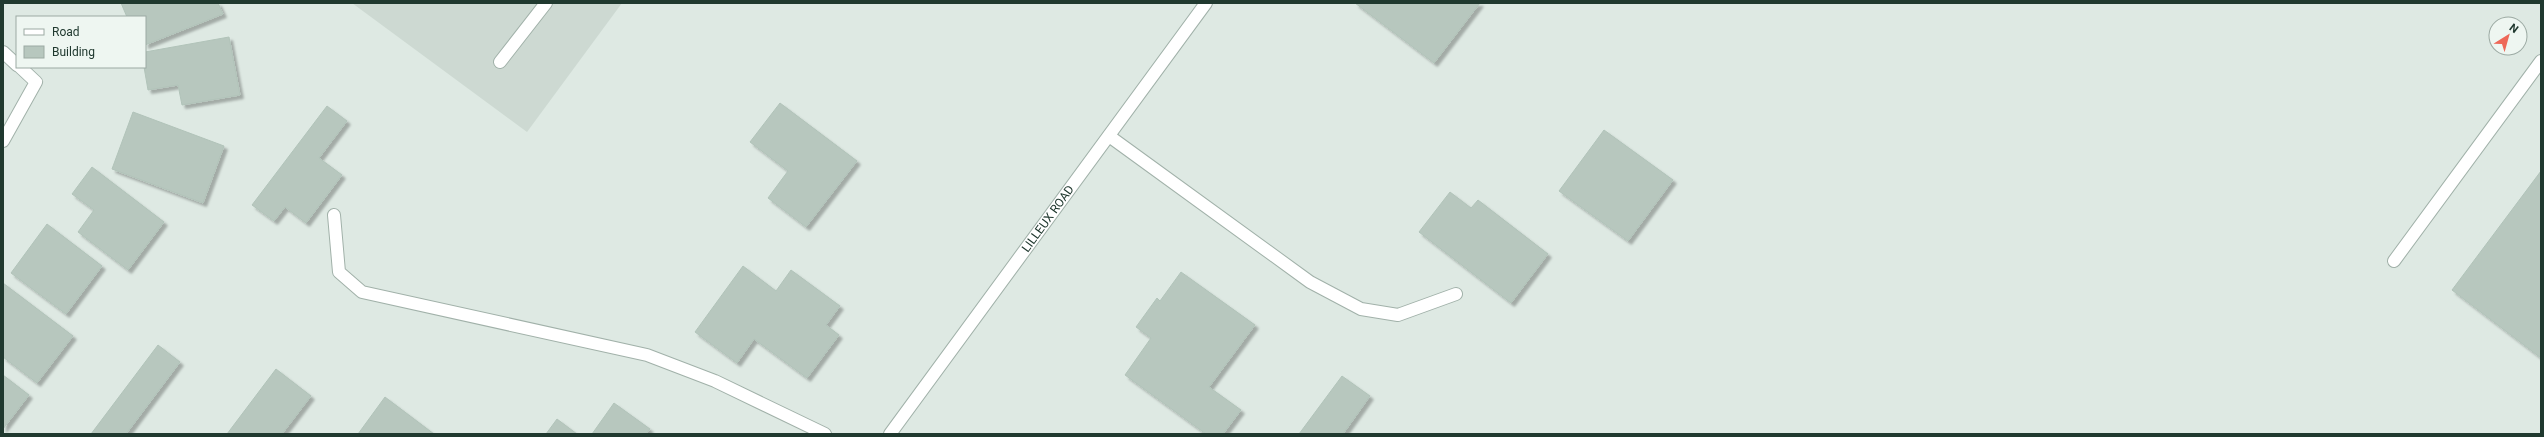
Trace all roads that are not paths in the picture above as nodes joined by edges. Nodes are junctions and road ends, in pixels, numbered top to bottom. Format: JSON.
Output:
{"nodes":[{"id":1,"x":546,"y":3,"type":"edge"},
{"id":2,"x":1206,"y":3,"type":"edge"},
{"id":3,"x":3,"y":52,"type":"edge"},
{"id":4,"x":500,"y":62,"type":"dead end"},
{"id":5,"x":2541,"y":62,"type":"edge"},
{"id":6,"x":16,"y":64,"type":"edge"},
{"id":7,"x":21,"y":68,"type":"edge"},
{"id":8,"x":1109,"y":136,"type":"junction"},
{"id":9,"x":3,"y":141,"type":"edge"},
{"id":10,"x":334,"y":214,"type":"dead end"},
{"id":11,"x":2394,"y":261,"type":"dead end"},
{"id":12,"x":1456,"y":294,"type":"dead end"},
{"id":13,"x":825,"y":434,"type":"edge"},
{"id":14,"x":890,"y":434,"type":"edge"}],
"edges":[{"from":1,"to":4,"type":"street"},
{"from":2,"to":8,"type":"street","name":"LILLEUX ROAD"},
{"from":3,"to":6,"type":"street"},
{"from":5,"to":11,"type":"street"},
{"from":7,"to":9,"type":"street"},
{"from":8,"to":12,"type":"street"},
{"from":8,"to":14,"type":"street","name":"LILLEUX ROAD"},
{"from":10,"to":13,"type":"street"}]}
